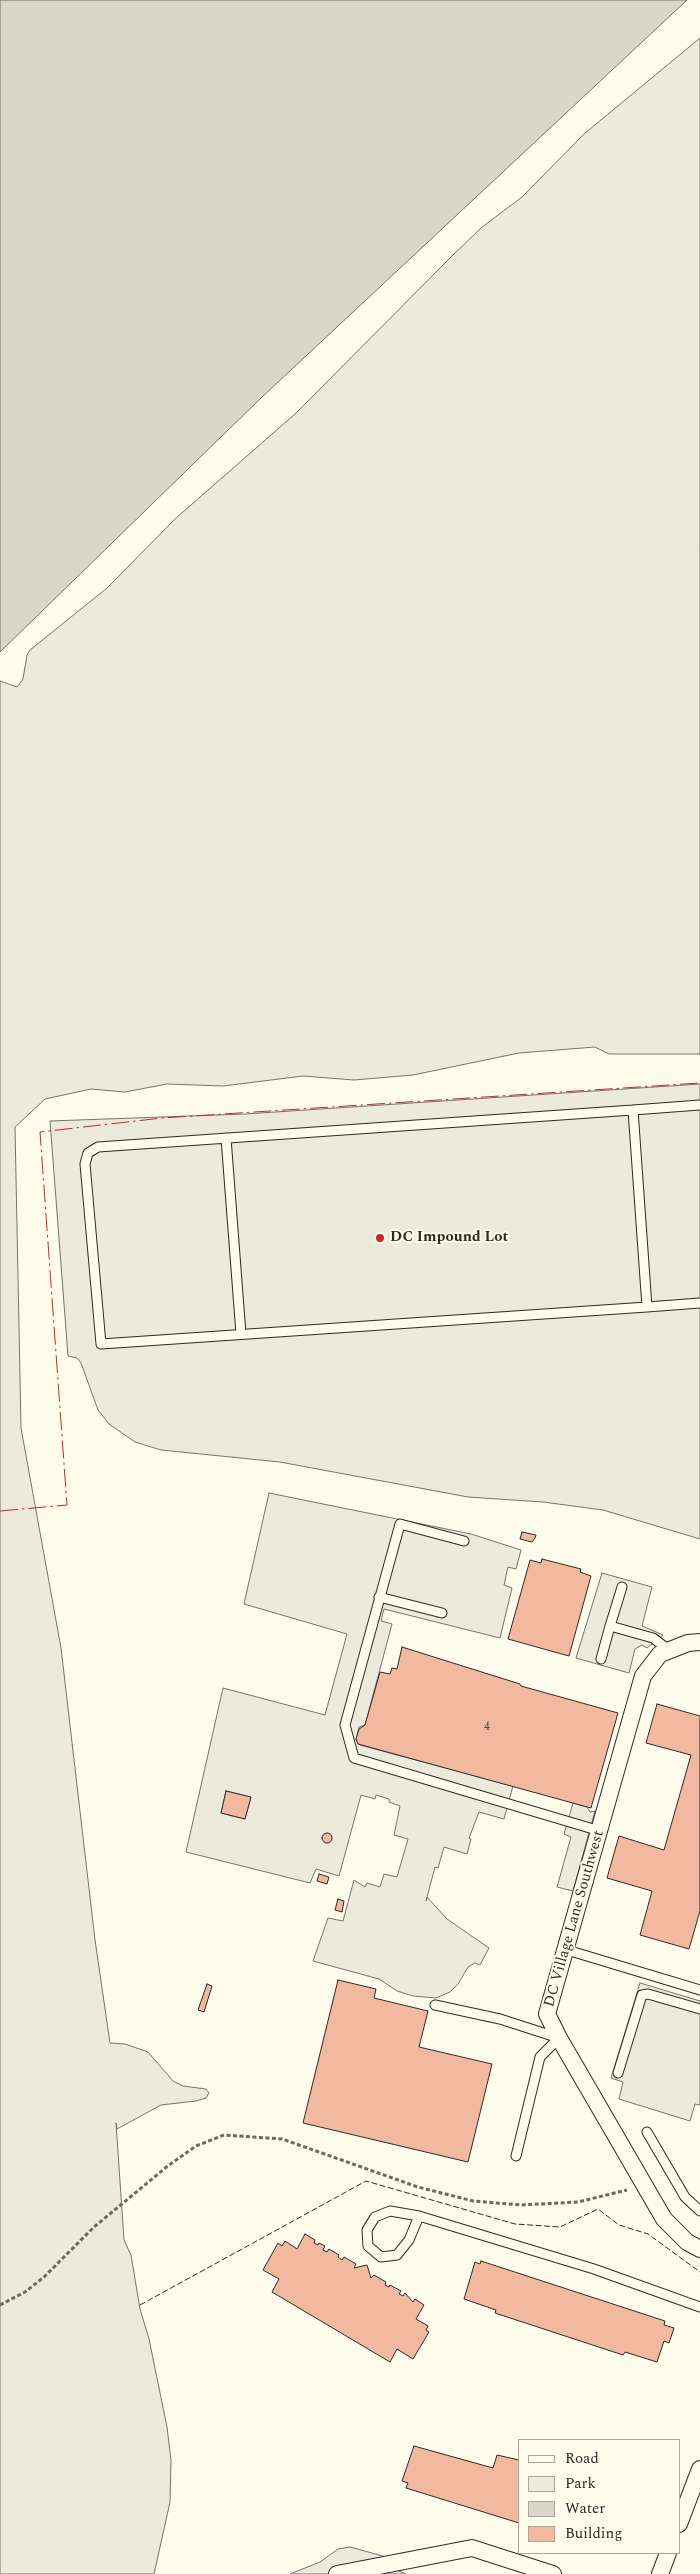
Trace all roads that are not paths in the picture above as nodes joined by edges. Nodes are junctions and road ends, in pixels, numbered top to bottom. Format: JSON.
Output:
{"nodes":[{"id":1,"x":700,"y":1105,"type":"edge"},
{"id":2,"x":633,"y":1110,"type":"junction"},
{"id":3,"x":226,"y":1138,"type":"junction"},
{"id":4,"x":700,"y":1303,"type":"edge"},
{"id":5,"x":647,"y":1307,"type":"junction"},
{"id":6,"x":241,"y":1334,"type":"junction"},
{"id":7,"x":464,"y":1541,"type":"dead end"},
{"id":8,"x":622,"y":1586,"type":"dead end"},
{"id":9,"x":379,"y":1598,"type":"junction"},
{"id":10,"x":442,"y":1613,"type":"dead end"},
{"id":11,"x":610,"y":1626,"type":"junction"},
{"id":12,"x":700,"y":1642,"type":"edge"},
{"id":13,"x":669,"y":1650,"type":"junction"},
{"id":14,"x":601,"y":1659,"type":"dead end"},
{"id":15,"x":600,"y":1831,"type":"junction"},
{"id":16,"x":567,"y":1950,"type":"junction"},
{"id":17,"x":700,"y":1990,"type":"edge"},
{"id":18,"x":435,"y":2005,"type":"dead end"},
{"id":19,"x":700,"y":2009,"type":"edge"},
{"id":20,"x":559,"y":2038,"type":"junction"},
{"id":21,"x":618,"y":2073,"type":"dead end"},
{"id":22,"x":647,"y":2132,"type":"dead end"},
{"id":23,"x":516,"y":2156,"type":"dead end"},
{"id":24,"x":700,"y":2211,"type":"edge"},
{"id":25,"x":419,"y":2216,"type":"junction"},
{"id":26,"x":700,"y":2250,"type":"edge"},
{"id":27,"x":700,"y":2307,"type":"edge"},
{"id":28,"x":700,"y":2469,"type":"edge"},
{"id":29,"x":680,"y":2521,"type":"edge"},
{"id":30,"x":668,"y":2554,"type":"edge"},
{"id":31,"x":337,"y":2574,"type":"edge"},
{"id":32,"x":552,"y":2574,"type":"edge"},
{"id":33,"x":660,"y":2574,"type":"edge"}],
"edges":[{"from":1,"to":2,"type":"lane"},
{"from":2,"to":3,"type":"lane"},
{"from":2,"to":5,"type":"lane"},
{"from":3,"to":6,"type":"lane"},
{"from":3,"to":6,"type":"lane"},
{"from":4,"to":5,"type":"lane"},
{"from":5,"to":6,"type":"lane"},
{"from":7,"to":9,"type":"lane"},
{"from":8,"to":11,"type":"lane"},
{"from":9,"to":10,"type":"lane"},
{"from":9,"to":15,"type":"lane"},
{"from":11,"to":13,"type":"lane"},
{"from":11,"to":14,"type":"lane"},
{"from":12,"to":13,"type":"street","name":"DC Village Lane Southwest"},
{"from":13,"to":15,"type":"street","name":"DC Village Lane Southwest"},
{"from":15,"to":16,"type":"street","name":"DC Village Lane Southwest"},
{"from":16,"to":17,"type":"lane"},
{"from":16,"to":20,"type":"street","name":"DC Village Lane Southwest"},
{"from":18,"to":20,"type":"lane"},
{"from":19,"to":21,"type":"lane"},
{"from":20,"to":23,"type":"lane"},
{"from":20,"to":26,"type":"street","name":"DC Village Lane Southwest"},
{"from":22,"to":24,"type":"lane"},
{"from":25,"to":25,"type":"lane"},
{"from":25,"to":27,"type":"lane"},
{"from":28,"to":29,"type":"street"},
{"from":30,"to":33,"type":"street"},
{"from":31,"to":32,"type":"street"}]}
